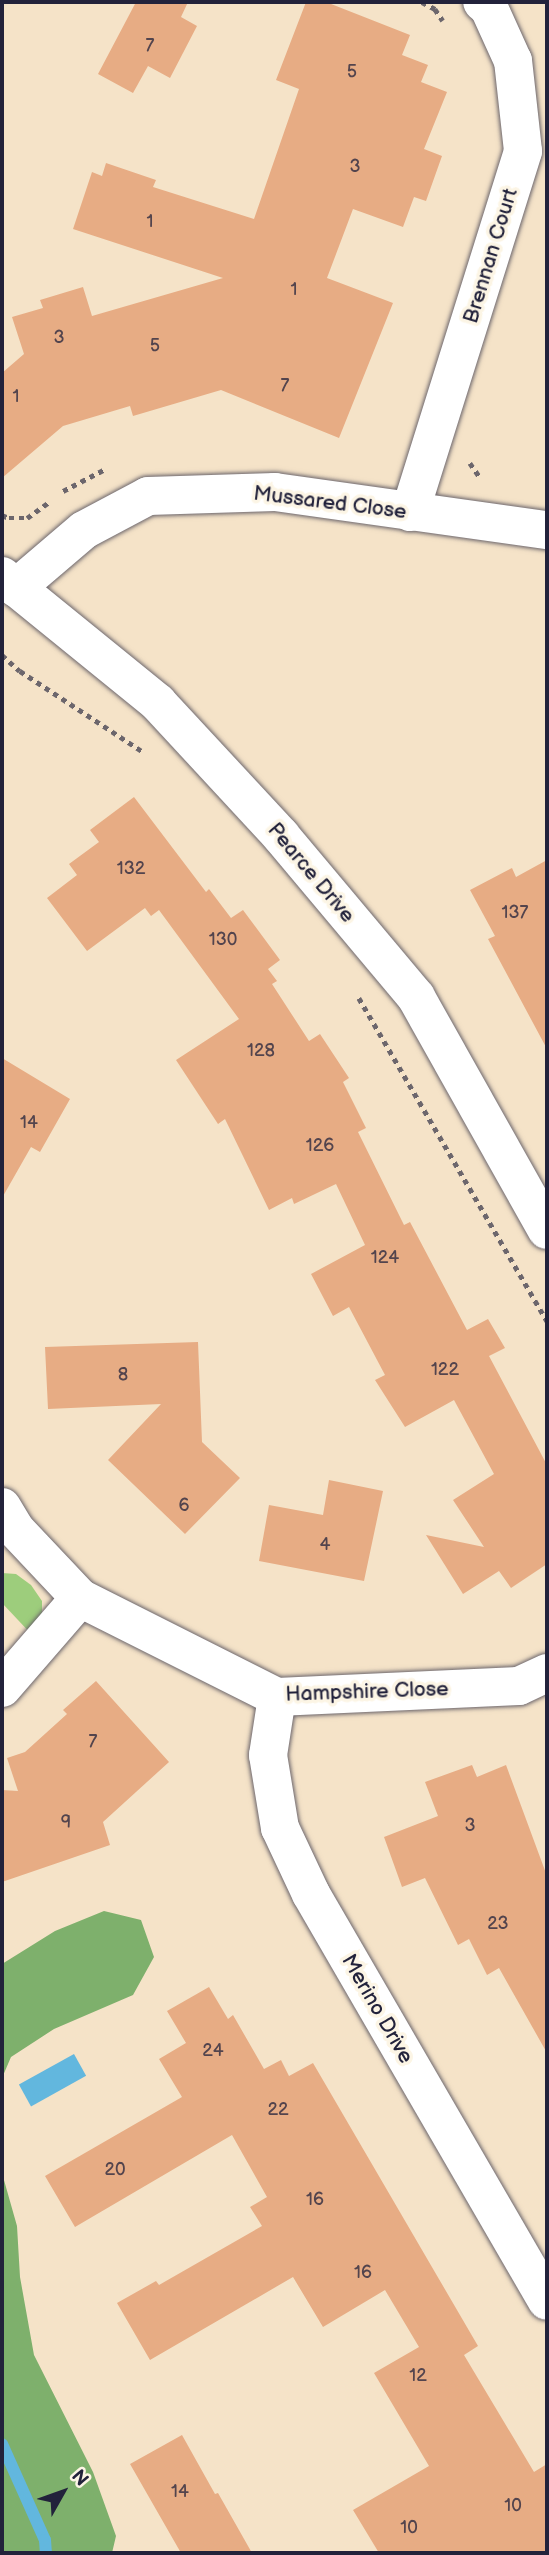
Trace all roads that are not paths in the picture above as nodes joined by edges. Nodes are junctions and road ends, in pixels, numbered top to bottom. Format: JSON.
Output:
{"nodes":[{"id":1,"x":482,"y":2,"type":"edge"},
{"id":2,"x":410,"y":512,"type":"junction"},
{"id":3,"x":547,"y":530,"type":"edge"},
{"id":4,"x":9,"y":582,"type":"edge"},
{"id":5,"x":547,"y":1230,"type":"edge"},
{"id":6,"x":6,"y":1525,"type":"edge"},
{"id":7,"x":80,"y":1598,"type":"junction"},
{"id":8,"x":547,"y":1673,"type":"edge"},
{"id":9,"x":2,"y":1688,"type":"edge"},
{"id":10,"x":276,"y":1697,"type":"junction"},
{"id":11,"x":547,"y":2301,"type":"edge"}],
"edges":[{"from":1,"to":2,"type":"street","name":"Brennan Court"},
{"from":2,"to":3,"type":"street","name":"Mussared Close"},
{"from":2,"to":4,"type":"street","name":"Mussared Close"},
{"from":4,"to":5,"type":"street","name":"Pearce Drive"},
{"from":6,"to":7,"type":"street","name":"Hampshire Close"},
{"from":7,"to":9,"type":"street"},
{"from":7,"to":10,"type":"street","name":"Hampshire Close"},
{"from":8,"to":10,"type":"street","name":"Hampshire Close"},
{"from":10,"to":11,"type":"street","name":"Merino Drive"}]}
